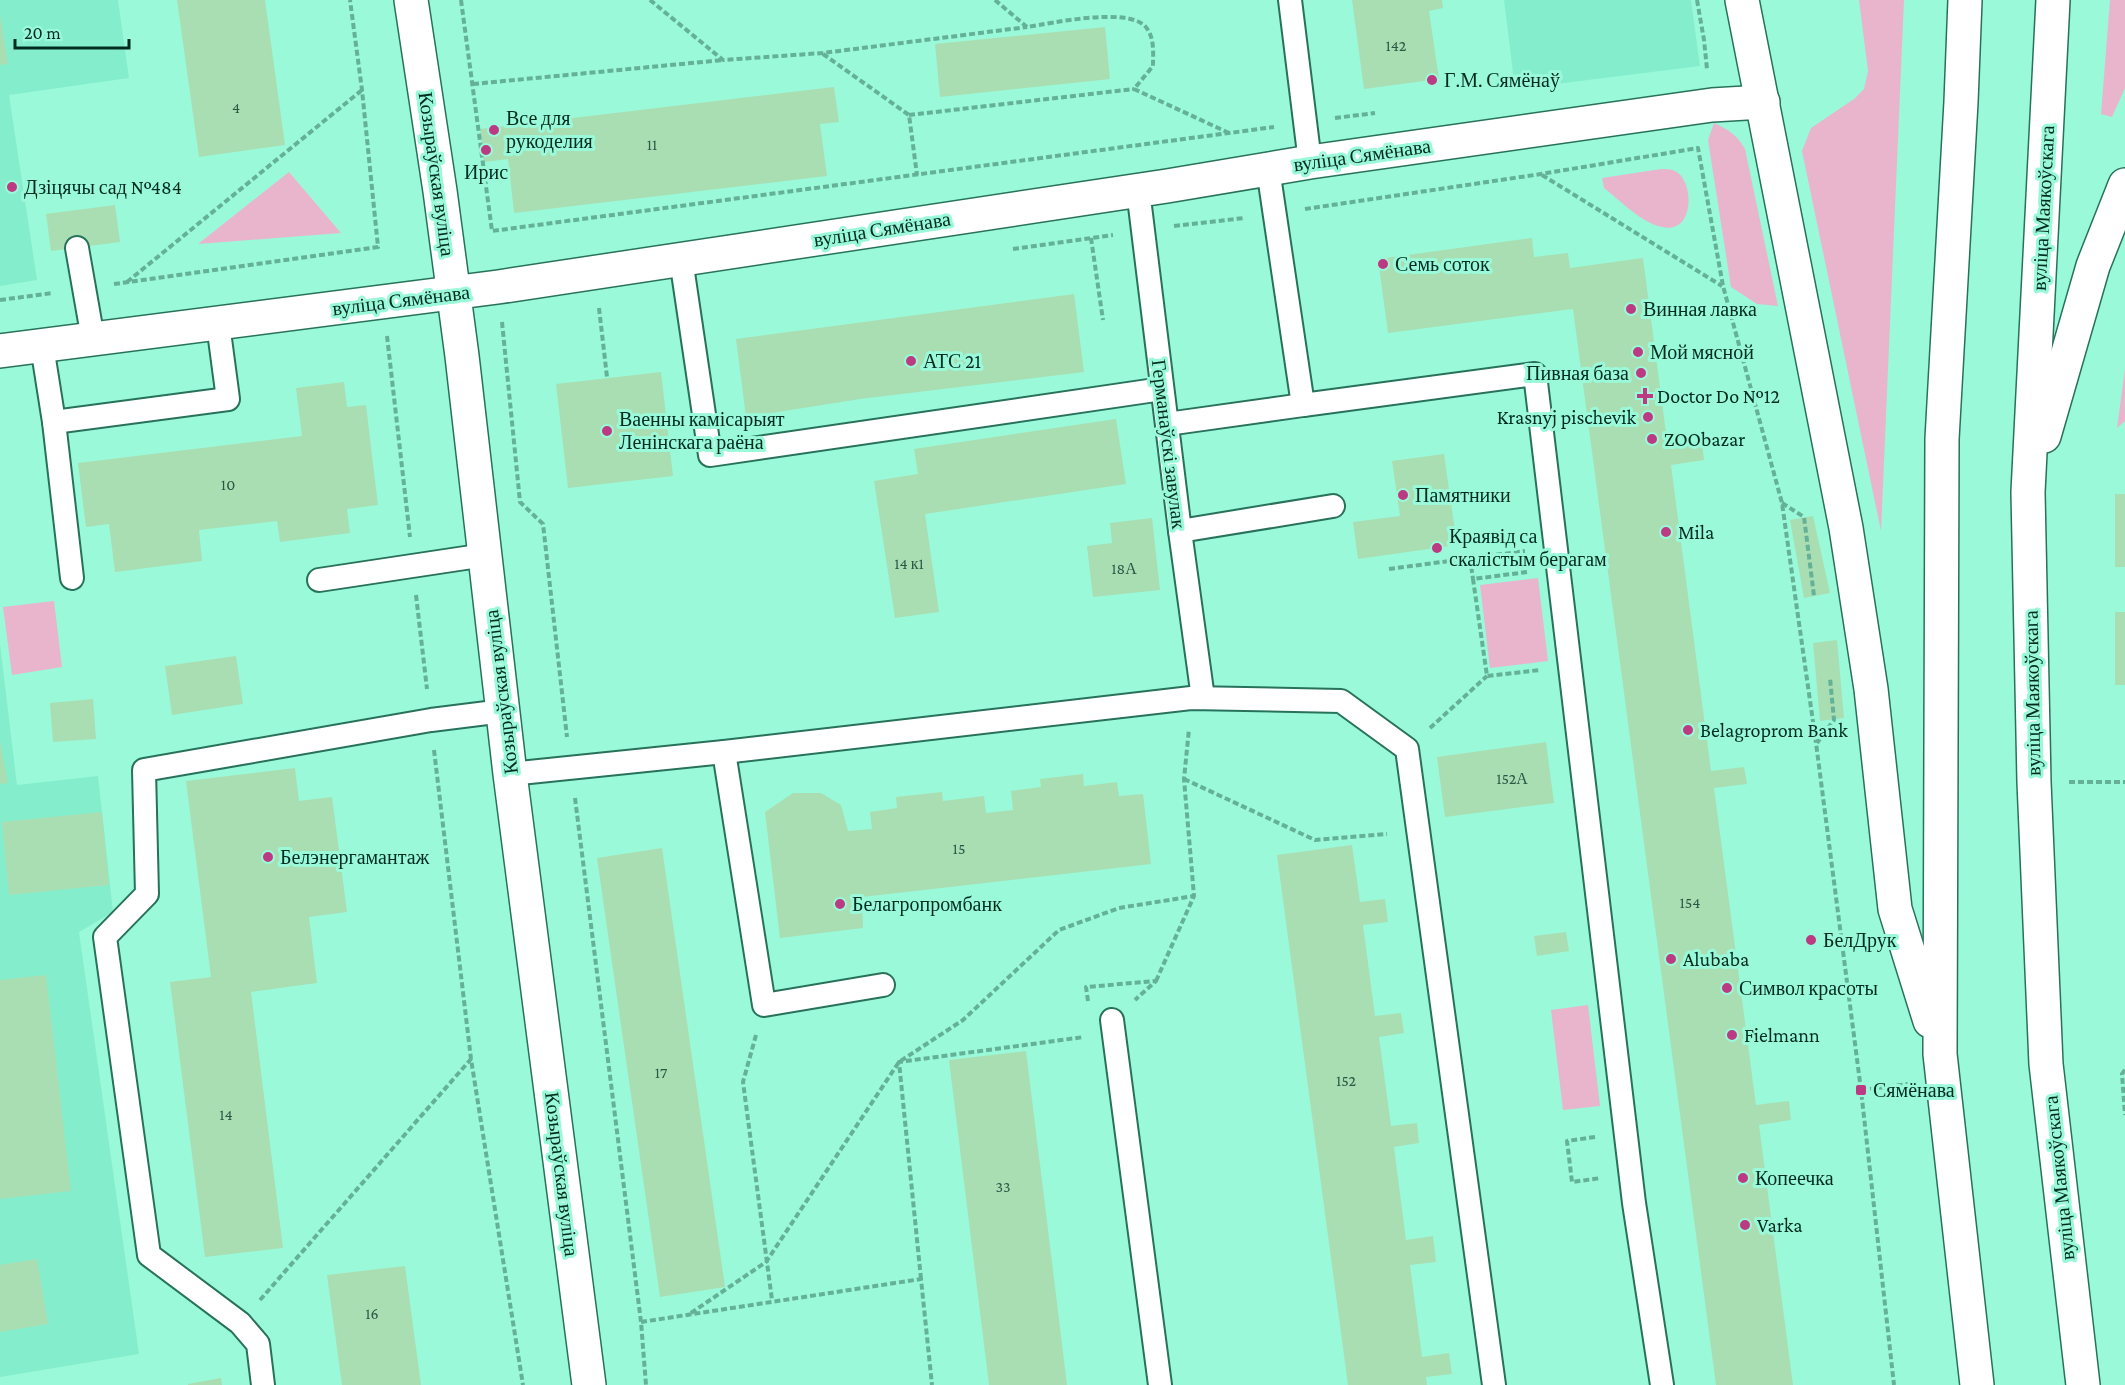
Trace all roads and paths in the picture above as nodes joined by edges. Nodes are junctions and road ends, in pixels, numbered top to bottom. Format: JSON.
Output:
{"nodes":[{"id":1,"x":350,"y":0,"type":"edge"},
{"id":2,"x":411,"y":0,"type":"edge"},
{"id":3,"x":461,"y":0,"type":"edge"},
{"id":4,"x":650,"y":0,"type":"edge"},
{"id":5,"x":995,"y":0,"type":"edge"},
{"id":6,"x":1290,"y":0,"type":"edge"},
{"id":7,"x":1697,"y":0,"type":"edge"},
{"id":8,"x":1742,"y":0,"type":"edge"},
{"id":9,"x":1965,"y":0,"type":"edge"},
{"id":10,"x":2053,"y":0,"type":"edge"},
{"id":11,"x":1027,"y":27,"type":"junction"},
{"id":12,"x":823,"y":53,"type":"junction"},
{"id":13,"x":723,"y":60,"type":"junction"},
{"id":14,"x":1697,"y":71,"type":"dead end"},
{"id":15,"x":473,"y":84,"type":"junction"},
{"id":16,"x":1134,"y":89,"type":"junction"},
{"id":17,"x":362,"y":90,"type":"junction"},
{"id":18,"x":1763,"y":102,"type":"junction"},
{"id":19,"x":1386,"y":112,"type":"dead end"},
{"id":20,"x":909,"y":115,"type":"junction"},
{"id":21,"x":1305,"y":122,"type":"junction"},
{"id":22,"x":1230,"y":133,"type":"junction"},
{"id":23,"x":1310,"y":162,"type":"junction"},
{"id":24,"x":1268,"y":169,"type":"junction"},
{"id":25,"x":1541,"y":174,"type":"junction"},
{"id":26,"x":917,"y":175,"type":"junction"},
{"id":27,"x":2125,"y":185,"type":"edge"},
{"id":28,"x":1138,"y":190,"type":"junction"},
{"id":29,"x":1274,"y":214,"type":"junction"},
{"id":30,"x":1143,"y":230,"type":"junction"},
{"id":31,"x":1091,"y":238,"type":"junction"},
{"id":32,"x":76,"y":248,"type":"dead end"},
{"id":33,"x":1010,"y":249,"type":"dead end"},
{"id":34,"x":681,"y":259,"type":"junction"},
{"id":35,"x":127,"y":282,"type":"junction"},
{"id":36,"x":1723,"y":286,"type":"junction"},
{"id":37,"x":84,"y":289,"type":"junction"},
{"id":38,"x":453,"y":293,"type":"junction"},
{"id":39,"x":0,"y":300,"type":"edge"},
{"id":40,"x":599,"y":308,"type":"dead end"},
{"id":41,"x":1103,"y":320,"type":"dead end"},
{"id":42,"x":218,"y":324,"type":"junction"},
{"id":43,"x":386,"y":325,"type":"dead end"},
{"id":44,"x":93,"y":339,"type":"junction"},
{"id":45,"x":42,"y":346,"type":"junction"},
{"id":46,"x":504,"y":349,"type":"dead end"},
{"id":47,"x":0,"y":351,"type":"edge"},
{"id":48,"x":608,"y":377,"type":"dead end"},
{"id":49,"x":1162,"y":389,"type":"junction"},
{"id":50,"x":1303,"y":405,"type":"junction"},
{"id":51,"x":54,"y":422,"type":"junction"},
{"id":52,"x":1167,"y":424,"type":"junction"},
{"id":53,"x":2028,"y":492,"type":"junction"},
{"id":54,"x":1782,"y":503,"type":"junction"},
{"id":55,"x":1333,"y":506,"type":"dead end"},
{"id":56,"x":1180,"y":531,"type":"junction"},
{"id":57,"x":485,"y":555,"type":"junction"},
{"id":58,"x":1470,"y":558,"type":"junction"},
{"id":59,"x":1557,"y":558,"type":"junction"},
{"id":60,"x":413,"y":566,"type":"junction"},
{"id":61,"x":1389,"y":569,"type":"dead end"},
{"id":62,"x":72,"y":578,"type":"dead end"},
{"id":63,"x":1473,"y":579,"type":"junction"},
{"id":64,"x":319,"y":580,"type":"dead end"},
{"id":65,"x":1814,"y":596,"type":"dead end"},
{"id":66,"x":1570,"y":667,"type":"junction"},
{"id":67,"x":1486,"y":676,"type":"junction"},
{"id":68,"x":1197,"y":698,"type":"junction"},
{"id":69,"x":503,"y":711,"type":"junction"},
{"id":70,"x":431,"y":720,"type":"junction"},
{"id":71,"x":1834,"y":720,"type":"dead end"},
{"id":72,"x":1816,"y":743,"type":"junction"},
{"id":73,"x":1407,"y":749,"type":"junction"},
{"id":74,"x":724,"y":752,"type":"junction"},
{"id":75,"x":571,"y":768,"type":"junction"},
{"id":76,"x":510,"y":774,"type":"junction"},
{"id":77,"x":1184,"y":779,"type":"junction"},
{"id":78,"x":2034,"y":782,"type":"junction"},
{"id":79,"x":2125,"y":782,"type":"edge"},
{"id":80,"x":1394,"y":833,"type":"dead end"},
{"id":81,"x":1194,"y":896,"type":"junction"},
{"id":82,"x":1156,"y":981,"type":"dead end"},
{"id":83,"x":883,"y":985,"type":"dead end"},
{"id":84,"x":764,"y":1005,"type":"junction"},
{"id":85,"x":1112,"y":1020,"type":"dead end"},
{"id":86,"x":1094,"y":1035,"type":"dead end"},
{"id":87,"x":471,"y":1059,"type":"junction"},
{"id":88,"x":899,"y":1062,"type":"junction"},
{"id":89,"x":1941,"y":1067,"type":"junction"},
{"id":90,"x":2125,"y":1070,"type":"edge"},
{"id":91,"x":1861,"y":1090,"type":"junction"},
{"id":92,"x":2125,"y":1115,"type":"edge"},
{"id":93,"x":1627,"y":1138,"type":"junction"},
{"id":94,"x":1606,"y":1177,"type":"dead end"},
{"id":95,"x":766,"y":1262,"type":"junction"},
{"id":96,"x":921,"y":1279,"type":"junction"},
{"id":97,"x":772,"y":1300,"type":"junction"},
{"id":98,"x":691,"y":1313,"type":"junction"},
{"id":99,"x":641,"y":1322,"type":"junction"},
{"id":100,"x":240,"y":1323,"type":"junction"},
{"id":101,"x":263,"y":1385,"type":"edge"},
{"id":102,"x":523,"y":1385,"type":"edge"},
{"id":103,"x":589,"y":1385,"type":"edge"},
{"id":104,"x":646,"y":1385,"type":"edge"},
{"id":105,"x":932,"y":1385,"type":"edge"},
{"id":106,"x":1160,"y":1385,"type":"edge"},
{"id":107,"x":1494,"y":1385,"type":"edge"},
{"id":108,"x":1662,"y":1385,"type":"edge"},
{"id":109,"x":1894,"y":1385,"type":"edge"},
{"id":110,"x":1977,"y":1385,"type":"edge"},
{"id":111,"x":2083,"y":1385,"type":"edge"}],
"edges":[{"from":1,"to":17,"type":"path"},
{"from":2,"to":38,"type":"main road","name":"Козыраўская вуліца"},
{"from":3,"to":15,"type":"path"},
{"from":4,"to":13,"type":"path"},
{"from":5,"to":11,"type":"path"},
{"from":6,"to":21,"type":"lane"},
{"from":7,"to":14,"type":"path"},
{"from":8,"to":18,"type":"main road"},
{"from":9,"to":89,"type":"main road"},
{"from":10,"to":53,"type":"main road","name":"вуліца Маякоўскага"},
{"from":11,"to":12,"type":"path"},
{"from":11,"to":16,"type":"path"},
{"from":12,"to":13,"type":"path"},
{"from":12,"to":20,"type":"path"},
{"from":13,"to":15,"type":"path"},
{"from":15,"to":26,"type":"path"},
{"from":16,"to":20,"type":"path"},
{"from":16,"to":22,"type":"path"},
{"from":17,"to":35,"type":"path"},
{"from":17,"to":35,"type":"path"},
{"from":18,"to":23,"type":"main road","name":"вуліца Сямёнава"},
{"from":18,"to":89,"type":"main road"},
{"from":19,"to":21,"type":"path"},
{"from":20,"to":26,"type":"path"},
{"from":21,"to":22,"type":"path"},
{"from":21,"to":23,"type":"lane"},
{"from":22,"to":26,"type":"path"},
{"from":23,"to":24,"type":"main road","name":"вуліца Сямёнава"},
{"from":24,"to":28,"type":"main road","name":"вуліца Сямёнава"},
{"from":24,"to":29,"type":"lane"},
{"from":25,"to":29,"type":"path"},
{"from":25,"to":36,"type":"path"},
{"from":25,"to":36,"type":"path"},
{"from":27,"to":53,"type":"main road"},
{"from":28,"to":30,"type":"lane","name":"Германаўскі завулак"},
{"from":28,"to":34,"type":"main road","name":"вуліца Сямёнава"},
{"from":29,"to":30,"type":"path"},
{"from":29,"to":50,"type":"lane"},
{"from":30,"to":31,"type":"path"},
{"from":30,"to":49,"type":"lane","name":"Германаўскі завулак"},
{"from":31,"to":33,"type":"path"},
{"from":31,"to":41,"type":"path"},
{"from":32,"to":37,"type":"lane"},
{"from":34,"to":38,"type":"main road","name":"вуліца Сямёнава"},
{"from":34,"to":49,"type":"lane"},
{"from":35,"to":37,"type":"path"},
{"from":36,"to":54,"type":"path"},
{"from":37,"to":39,"type":"path"},
{"from":37,"to":44,"type":"lane"},
{"from":38,"to":42,"type":"main road","name":"вуліца Сямёнава"},
{"from":38,"to":57,"type":"main road","name":"Козыраўская вуліца"},
{"from":40,"to":48,"type":"path"},
{"from":42,"to":44,"type":"main road","name":"вуліца Сямёнава"},
{"from":42,"to":51,"type":"lane"},
{"from":43,"to":60,"type":"path"},
{"from":44,"to":45,"type":"main road","name":"вуліца Сямёнава"},
{"from":45,"to":47,"type":"main road","name":"вуліца Сямёнава"},
{"from":45,"to":51,"type":"lane"},
{"from":46,"to":75,"type":"path"},
{"from":49,"to":52,"type":"lane","name":"Германаўскі завулак"},
{"from":50,"to":52,"type":"lane"},
{"from":50,"to":59,"type":"lane"},
{"from":51,"to":62,"type":"lane"},
{"from":52,"to":56,"type":"lane","name":"Германаўскі завулак"},
{"from":53,"to":78,"type":"main road","name":"вуліца Маякоўскага"},
{"from":54,"to":65,"type":"path"},
{"from":54,"to":72,"type":"path"},
{"from":55,"to":56,"type":"lane"},
{"from":56,"to":68,"type":"lane","name":"Германаўскі завулак"},
{"from":57,"to":60,"type":"lane"},
{"from":57,"to":69,"type":"main road","name":"Козыраўская вуліца"},
{"from":58,"to":59,"type":"path"},
{"from":58,"to":61,"type":"path"},
{"from":58,"to":63,"type":"path"},
{"from":59,"to":63,"type":"path"},
{"from":59,"to":66,"type":"lane"},
{"from":60,"to":64,"type":"lane"},
{"from":60,"to":70,"type":"path"},
{"from":63,"to":67,"type":"path"},
{"from":66,"to":67,"type":"path"},
{"from":66,"to":93,"type":"lane"},
{"from":67,"to":73,"type":"path"},
{"from":68,"to":73,"type":"lane"},
{"from":68,"to":74,"type":"lane"},
{"from":68,"to":77,"type":"path"},
{"from":69,"to":70,"type":"lane"},
{"from":69,"to":76,"type":"main road","name":"Козыраўская вуліца"},
{"from":70,"to":87,"type":"path"},
{"from":70,"to":100,"type":"lane"},
{"from":71,"to":72,"type":"path"},
{"from":72,"to":91,"type":"path"},
{"from":73,"to":107,"type":"lane"},
{"from":74,"to":75,"type":"lane"},
{"from":74,"to":84,"type":"lane"},
{"from":75,"to":76,"type":"lane"},
{"from":75,"to":99,"type":"path"},
{"from":76,"to":103,"type":"main road","name":"Козыраўская вуліца"},
{"from":77,"to":80,"type":"path"},
{"from":77,"to":81,"type":"path"},
{"from":78,"to":79,"type":"path"},
{"from":78,"to":111,"type":"main road","name":"вуліца Маякоўскага"},
{"from":81,"to":82,"type":"path"},
{"from":81,"to":88,"type":"path"},
{"from":83,"to":84,"type":"lane"},
{"from":84,"to":95,"type":"path"},
{"from":85,"to":106,"type":"lane"},
{"from":86,"to":88,"type":"path"},
{"from":87,"to":100,"type":"path"},
{"from":87,"to":102,"type":"path"},
{"from":88,"to":95,"type":"path"},
{"from":88,"to":96,"type":"path"},
{"from":89,"to":91,"type":"path"},
{"from":89,"to":110,"type":"main road"},
{"from":90,"to":92,"type":"path"},
{"from":91,"to":109,"type":"path"},
{"from":93,"to":94,"type":"path"},
{"from":93,"to":108,"type":"lane"},
{"from":95,"to":97,"type":"path"},
{"from":95,"to":98,"type":"path"},
{"from":96,"to":97,"type":"path"},
{"from":96,"to":105,"type":"path"},
{"from":97,"to":98,"type":"path"},
{"from":98,"to":99,"type":"path"},
{"from":99,"to":104,"type":"path"},
{"from":100,"to":101,"type":"lane"}]}
